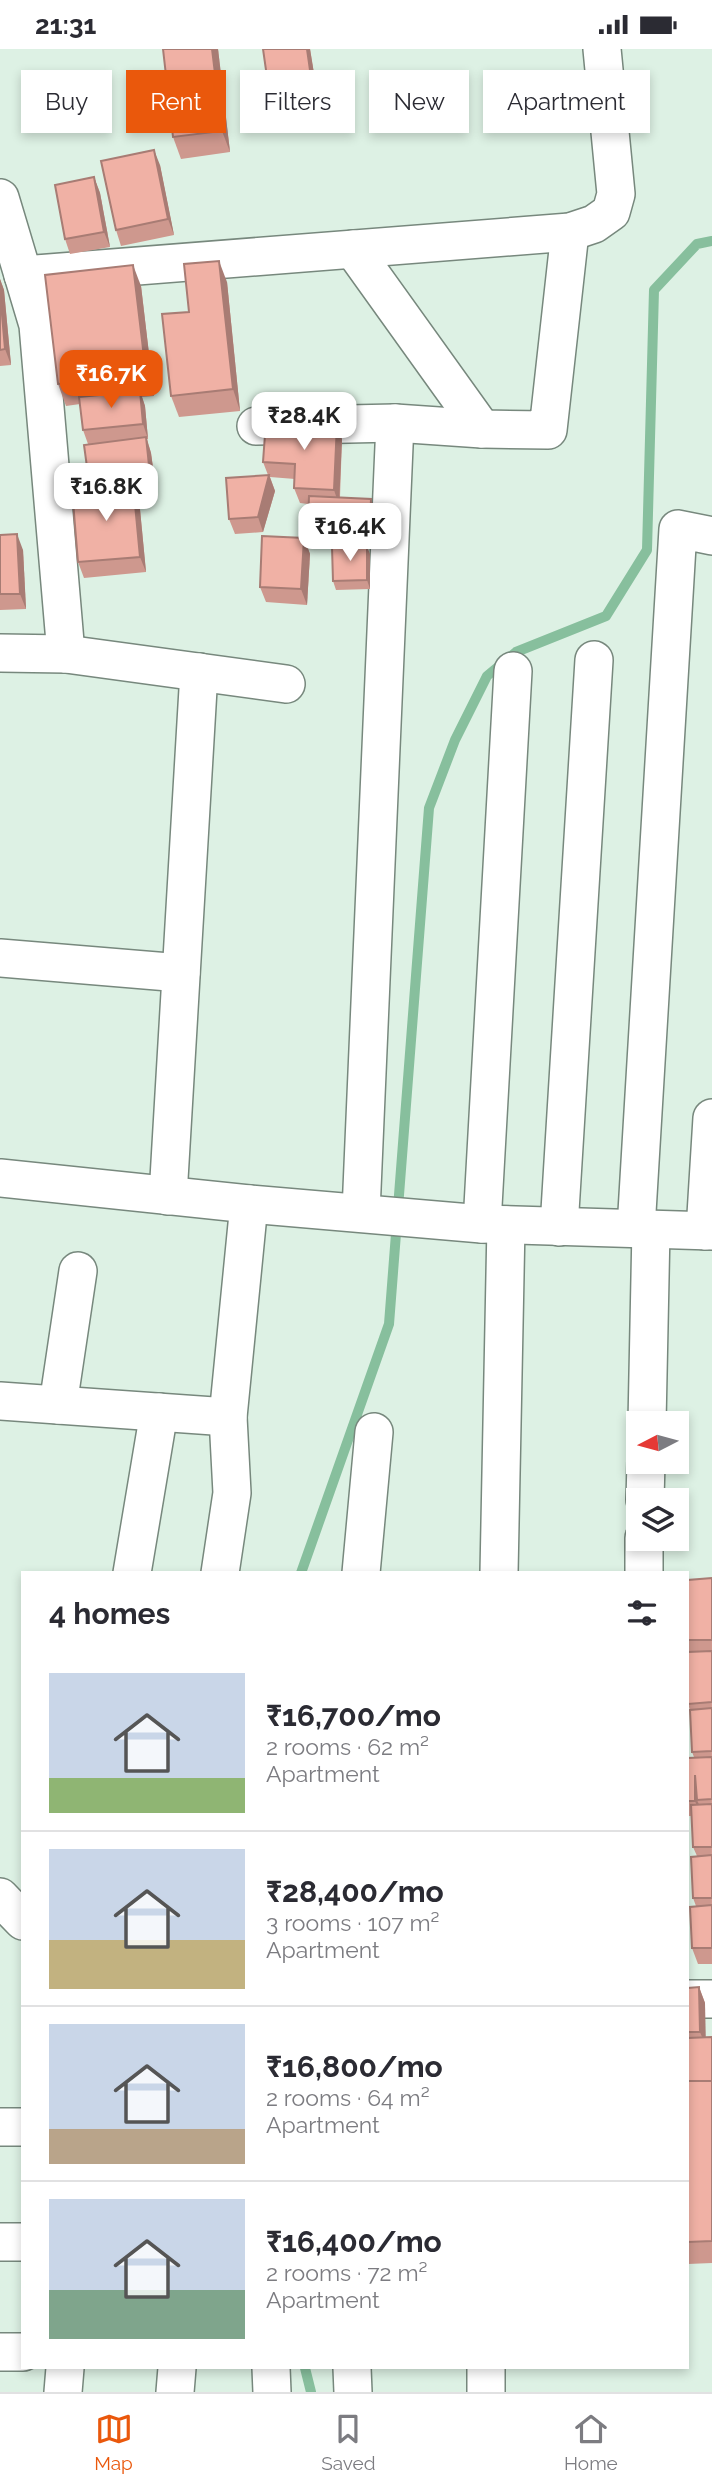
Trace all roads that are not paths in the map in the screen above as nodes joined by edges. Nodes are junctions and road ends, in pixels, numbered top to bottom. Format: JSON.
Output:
{"nodes":[{"id":1,"x":602,"y":49,"type":"edge"},
{"id":2,"x":0,"y":198,"type":"edge"},
{"id":3,"x":570,"y":232,"type":"junction"},
{"id":4,"x":352,"y":250,"type":"junction"},
{"id":5,"x":23,"y":275,"type":"junction"},
{"id":6,"x":395,"y":423,"type":"junction"},
{"id":7,"x":256,"y":426,"type":"dead end"},
{"id":8,"x":482,"y":429,"type":"junction"},
{"id":9,"x":712,"y":535,"type":"edge"},
{"id":10,"x":0,"y":653,"type":"edge"},
{"id":11,"x":66,"y":654,"type":"junction"},
{"id":12,"x":594,"y":660,"type":"dead end"},
{"id":13,"x":513,"y":671,"type":"dead end"},
{"id":14,"x":199,"y":672,"type":"junction"},
{"id":15,"x":286,"y":684,"type":"dead end"},
{"id":16,"x":0,"y":958,"type":"edge"},
{"id":17,"x":181,"y":973,"type":"junction"},
{"id":18,"x":712,"y":1118,"type":"edge"},
{"id":19,"x":0,"y":1178,"type":"edge"},
{"id":20,"x":168,"y":1196,"type":"junction"},
{"id":21,"x":249,"y":1204,"type":"junction"},
{"id":22,"x":379,"y":1214,"type":"junction"},
{"id":23,"x":494,"y":1224,"type":"junction"},
{"id":24,"x":559,"y":1227,"type":"junction"},
{"id":25,"x":644,"y":1229,"type":"junction"},
{"id":26,"x":708,"y":1231,"type":"edge"},
{"id":27,"x":78,"y":1271,"type":"dead end"},
{"id":28,"x":0,"y":1401,"type":"edge"},
{"id":29,"x":58,"y":1405,"type":"junction"},
{"id":30,"x":647,"y":1411,"type":"edge"},
{"id":31,"x":159,"y":1412,"type":"junction"},
{"id":32,"x":228,"y":1417,"type":"junction"},
{"id":33,"x":374,"y":1432,"type":"dead end"},
{"id":34,"x":645,"y":1551,"type":"edge"},
{"id":35,"x":132,"y":1571,"type":"edge"},
{"id":36,"x":219,"y":1571,"type":"edge"},
{"id":37,"x":361,"y":1571,"type":"edge"},
{"id":38,"x":499,"y":1571,"type":"edge"},
{"id":39,"x":644,"y":1571,"type":"edge"},
{"id":40,"x":0,"y":1897,"type":"edge"},
{"id":41,"x":21,"y":1919,"type":"edge"},
{"id":42,"x":689,"y":1999,"type":"edge"},
{"id":43,"x":712,"y":1999,"type":"edge"},
{"id":44,"x":0,"y":2127,"type":"edge"},
{"id":45,"x":21,"y":2127,"type":"edge"},
{"id":46,"x":0,"y":2242,"type":"edge"},
{"id":47,"x":21,"y":2242,"type":"edge"},
{"id":48,"x":0,"y":2352,"type":"edge"},
{"id":49,"x":21,"y":2352,"type":"edge"},
{"id":50,"x":65,"y":2369,"type":"edge"},
{"id":51,"x":177,"y":2369,"type":"edge"},
{"id":52,"x":271,"y":2369,"type":"edge"},
{"id":53,"x":352,"y":2369,"type":"edge"},
{"id":54,"x":486,"y":2369,"type":"edge"},
{"id":55,"x":63,"y":2392,"type":"edge"},
{"id":56,"x":175,"y":2392,"type":"edge"},
{"id":57,"x":272,"y":2392,"type":"edge"},
{"id":58,"x":352,"y":2392,"type":"edge"},
{"id":59,"x":486,"y":2392,"type":"edge"}],
"edges":[{"from":1,"to":3,"type":"street"},
{"from":2,"to":5,"type":"street"},
{"from":3,"to":4,"type":"street"},
{"from":3,"to":8,"type":"street"},
{"from":4,"to":5,"type":"street"},
{"from":4,"to":8,"type":"street"},
{"from":5,"to":11,"type":"street"},
{"from":6,"to":7,"type":"street"},
{"from":6,"to":8,"type":"street"},
{"from":6,"to":22,"type":"street"},
{"from":9,"to":25,"type":"street"},
{"from":10,"to":11,"type":"street"},
{"from":11,"to":14,"type":"street"},
{"from":12,"to":24,"type":"street"},
{"from":13,"to":23,"type":"street"},
{"from":14,"to":15,"type":"street"},
{"from":14,"to":17,"type":"street"},
{"from":16,"to":17,"type":"street"},
{"from":17,"to":20,"type":"street"},
{"from":18,"to":26,"type":"street"},
{"from":19,"to":20,"type":"street"},
{"from":20,"to":21,"type":"street"},
{"from":21,"to":22,"type":"street"},
{"from":21,"to":32,"type":"street"},
{"from":22,"to":23,"type":"street"},
{"from":23,"to":24,"type":"street"},
{"from":23,"to":38,"type":"street"},
{"from":24,"to":25,"type":"street"},
{"from":25,"to":26,"type":"street"},
{"from":25,"to":30,"type":"street"},
{"from":27,"to":29,"type":"street"},
{"from":28,"to":29,"type":"street"},
{"from":29,"to":31,"type":"street"},
{"from":31,"to":32,"type":"street"},
{"from":31,"to":35,"type":"street"},
{"from":32,"to":36,"type":"street"},
{"from":33,"to":37,"type":"street"},
{"from":34,"to":39,"type":"street"},
{"from":40,"to":41,"type":"street"},
{"from":42,"to":43,"type":"street"},
{"from":44,"to":45,"type":"street"},
{"from":46,"to":47,"type":"street"},
{"from":48,"to":49,"type":"street"},
{"from":50,"to":55,"type":"street"},
{"from":51,"to":56,"type":"street"},
{"from":52,"to":57,"type":"street"},
{"from":53,"to":58,"type":"street"},
{"from":54,"to":59,"type":"street"}]}
